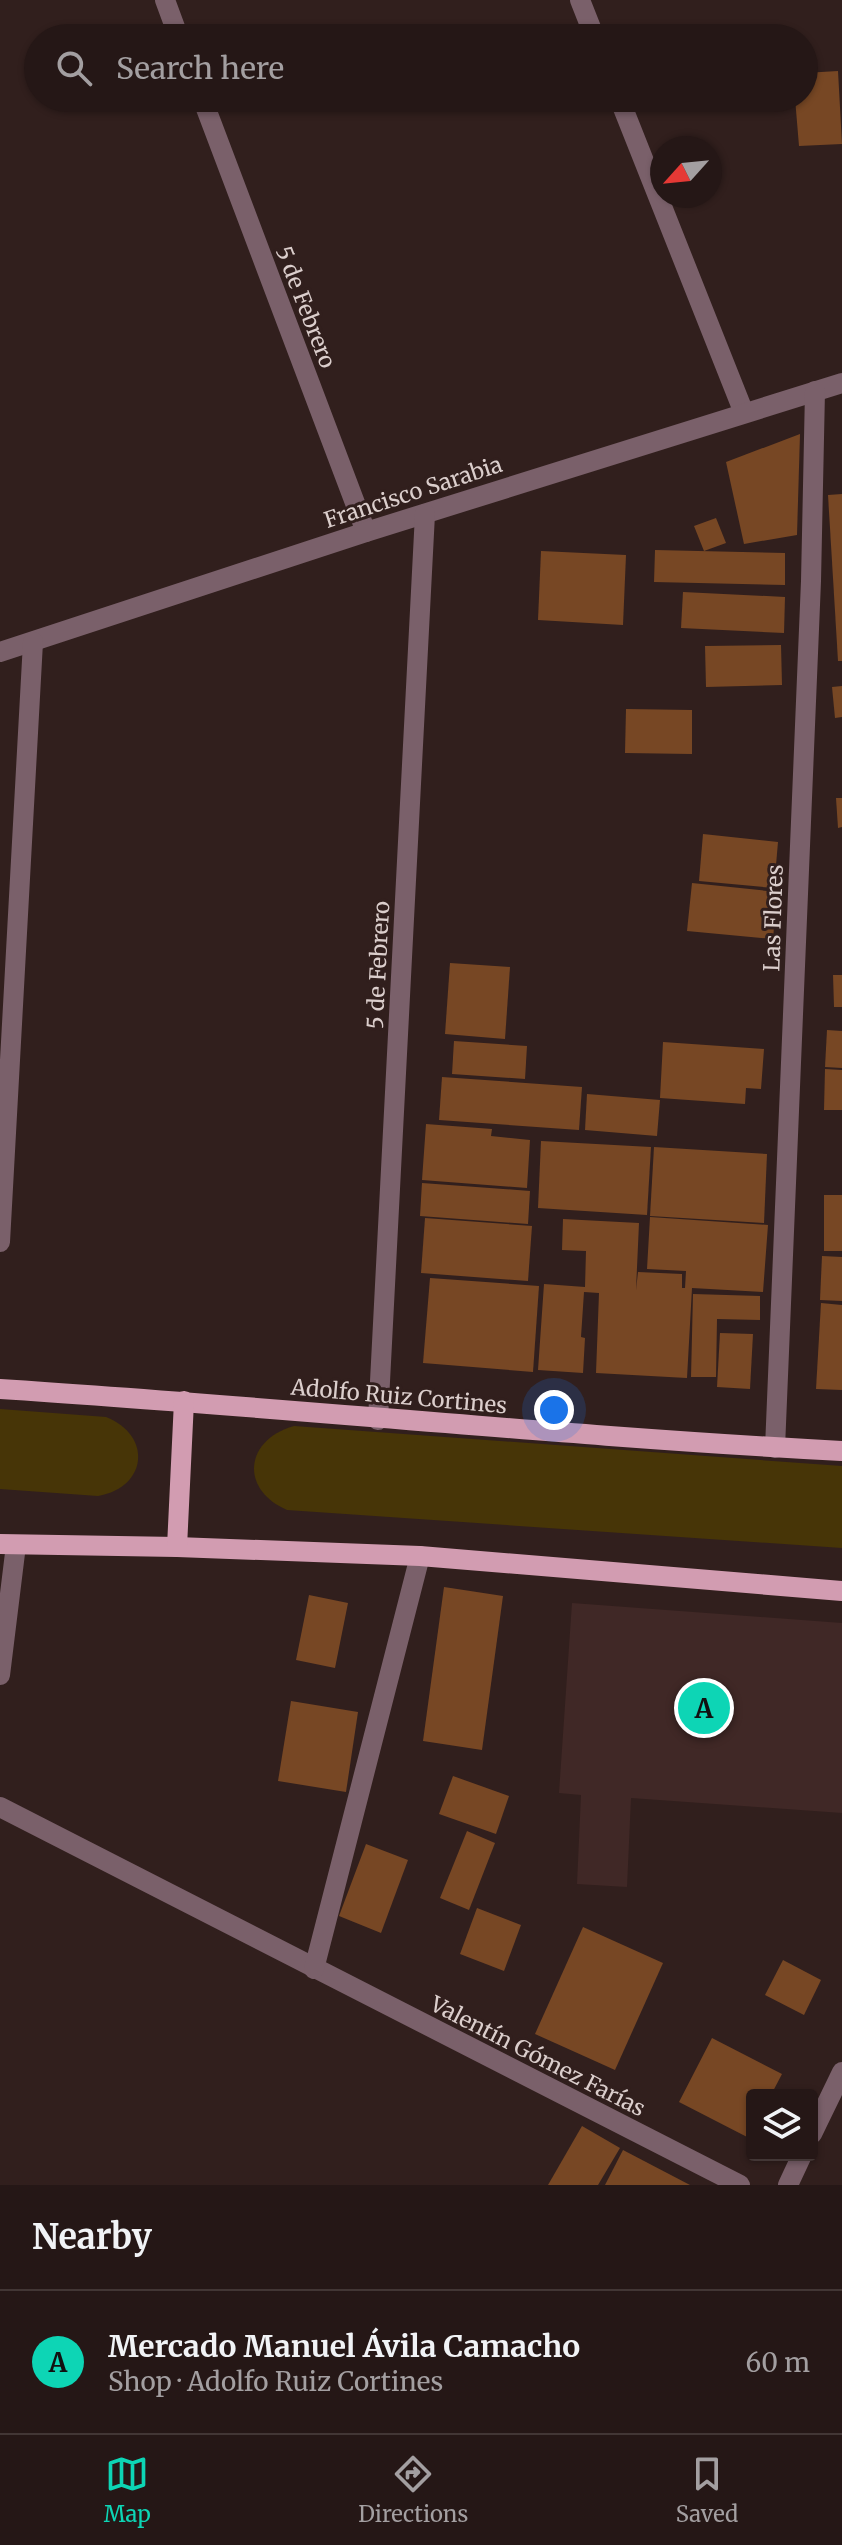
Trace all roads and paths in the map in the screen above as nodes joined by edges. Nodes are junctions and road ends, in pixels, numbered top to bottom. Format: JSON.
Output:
{"nodes":[{"id":1,"x":165,"y":0,"type":"edge"},
{"id":2,"x":580,"y":0,"type":"edge"},
{"id":3,"x":174,"y":24,"type":"edge"},
{"id":4,"x":589,"y":24,"type":"edge"},
{"id":5,"x":207,"y":112,"type":"edge"},
{"id":6,"x":625,"y":112,"type":"edge"},
{"id":7,"x":842,"y":383,"type":"edge"},
{"id":8,"x":815,"y":391,"type":"junction"},
{"id":9,"x":744,"y":413,"type":"junction"},
{"id":10,"x":425,"y":514,"type":"junction"},
{"id":11,"x":366,"y":532,"type":"junction"},
{"id":12,"x":33,"y":642,"type":"junction"},
{"id":13,"x":0,"y":652,"type":"edge"},
{"id":14,"x":0,"y":1242,"type":"edge"},
{"id":15,"x":0,"y":1389,"type":"edge"},
{"id":16,"x":184,"y":1401,"type":"junction"},
{"id":17,"x":378,"y":1420,"type":"junction"},
{"id":18,"x":775,"y":1448,"type":"junction"},
{"id":19,"x":842,"y":1451,"type":"edge"},
{"id":20,"x":8,"y":1544,"type":"edge"},
{"id":21,"x":177,"y":1547,"type":"junction"},
{"id":22,"x":420,"y":1556,"type":"junction"},
{"id":23,"x":842,"y":1591,"type":"edge"},
{"id":24,"x":0,"y":1675,"type":"edge"},
{"id":25,"x":0,"y":1807,"type":"edge"},
{"id":26,"x":314,"y":1969,"type":"junction"},
{"id":27,"x":842,"y":2072,"type":"edge"},
{"id":28,"x":818,"y":2122,"type":"edge"},
{"id":29,"x":799,"y":2161,"type":"edge"},
{"id":30,"x":740,"y":2185,"type":"edge"},
{"id":31,"x":788,"y":2185,"type":"edge"}],
"edges":[{"from":1,"to":3,"type":"street"},
{"from":2,"to":4,"type":"street"},
{"from":5,"to":11,"type":"street","name":"5 de Febrero"},
{"from":6,"to":9,"type":"street"},
{"from":7,"to":8,"type":"street","name":"Francisco Sarabia"},
{"from":8,"to":9,"type":"street","name":"Francisco Sarabia"},
{"from":8,"to":18,"type":"street","name":"Las Flores"},
{"from":9,"to":10,"type":"street","name":"Francisco Sarabia"},
{"from":10,"to":11,"type":"street","name":"Francisco Sarabia"},
{"from":10,"to":17,"type":"street","name":"5 de Febrero"},
{"from":11,"to":12,"type":"street","name":"Francisco Sarabia"},
{"from":12,"to":13,"type":"street","name":"Francisco Sarabia"},
{"from":12,"to":14,"type":"street"},
{"from":15,"to":16,"type":"main road","name":"Adolfo Ruiz Cortines"},
{"from":16,"to":17,"type":"main road","name":"Adolfo Ruiz Cortines"},
{"from":16,"to":21,"type":"main road"},
{"from":17,"to":18,"type":"main road","name":"Adolfo Ruiz Cortines"},
{"from":18,"to":19,"type":"main road","name":"Adolfo Ruiz Cortines"},
{"from":20,"to":21,"type":"main road"},
{"from":20,"to":24,"type":"street"},
{"from":21,"to":22,"type":"main road"},
{"from":22,"to":23,"type":"main road"},
{"from":22,"to":26,"type":"street"},
{"from":25,"to":26,"type":"street","name":"Valentín Gómez Farías"},
{"from":26,"to":30,"type":"street","name":"Valentín Gómez Farías"},
{"from":27,"to":28,"type":"street"},
{"from":29,"to":31,"type":"street"}]}
